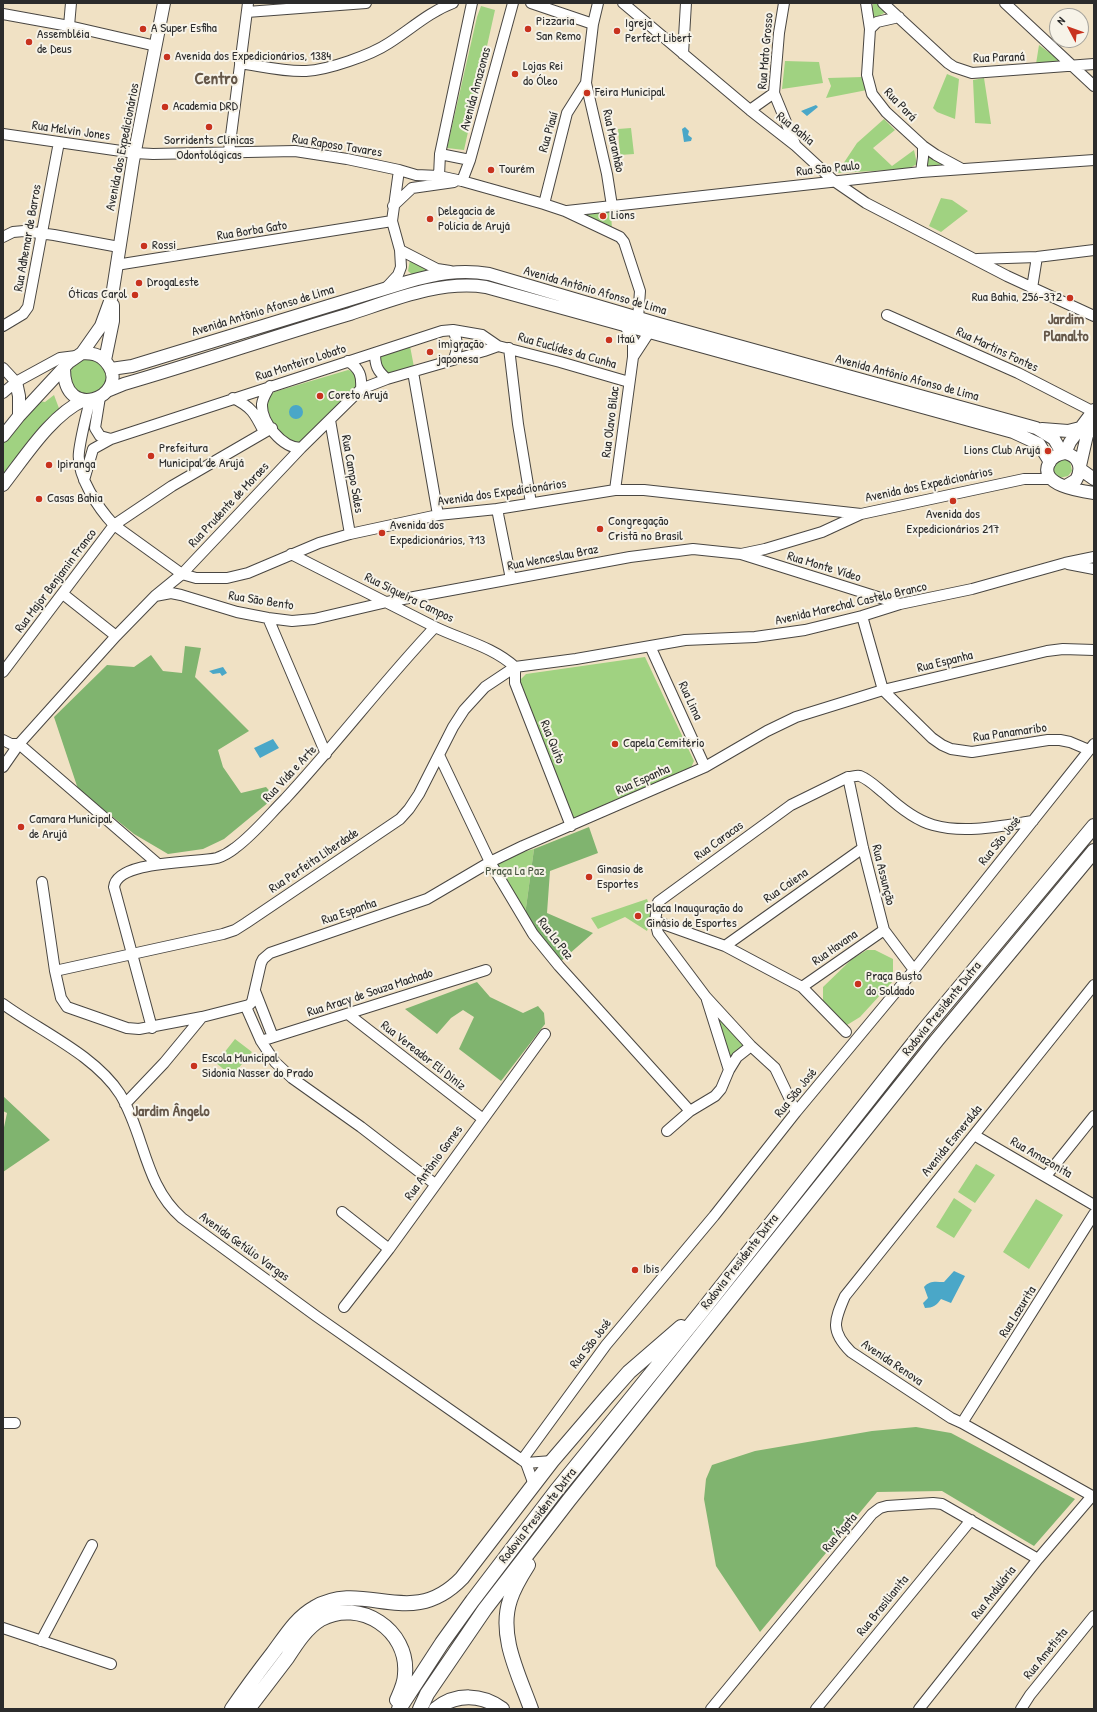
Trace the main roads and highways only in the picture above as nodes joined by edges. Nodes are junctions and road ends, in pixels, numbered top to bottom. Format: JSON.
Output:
{"nodes":[{"id":1,"x":164,"y":3,"type":"edge"},
{"id":2,"x":489,"y":274,"type":"junction"},
{"id":3,"x":486,"y":287,"type":"junction"},
{"id":4,"x":386,"y":288,"type":"junction"},
{"id":5,"x":112,"y":296,"type":"junction"},
{"id":6,"x":390,"y":302,"type":"junction"},
{"id":7,"x":608,"y":315,"type":"junction"},
{"id":8,"x":680,"y":335,"type":"junction"},
{"id":9,"x":79,"y":355,"type":"junction"},
{"id":10,"x":108,"y":364,"type":"junction"},
{"id":11,"x":64,"y":369,"type":"junction"},
{"id":12,"x":16,"y":382,"type":"road end"},
{"id":13,"x":95,"y":397,"type":"junction"},
{"id":14,"x":1094,"y":411,"type":"edge"},
{"id":15,"x":19,"y":416,"type":"junction"},
{"id":16,"x":1094,"y":424,"type":"edge"},
{"id":17,"x":1036,"y":428,"type":"junction"},
{"id":18,"x":1080,"y":428,"type":"junction"},
{"id":19,"x":3,"y":436,"type":"edge"},
{"id":20,"x":1063,"y":453,"type":"junction"},
{"id":21,"x":1049,"y":464,"type":"junction"},
{"id":22,"x":1080,"y":467,"type":"junction"},
{"id":23,"x":1094,"y":479,"type":"edge"},
{"id":24,"x":3,"y":485,"type":"edge"},
{"id":25,"x":1066,"y":486,"type":"junction"},
{"id":26,"x":1094,"y":493,"type":"edge"},
{"id":27,"x":1094,"y":826,"type":"edge"},
{"id":28,"x":1094,"y":851,"type":"edge"},
{"id":29,"x":702,"y":1311,"type":"junction"},
{"id":30,"x":569,"y":1500,"type":"junction"},
{"id":31,"x":232,"y":1709,"type":"edge"},
{"id":32,"x":248,"y":1709,"type":"edge"},
{"id":33,"x":393,"y":1709,"type":"edge"},
{"id":34,"x":399,"y":1709,"type":"edge"},
{"id":35,"x":420,"y":1709,"type":"edge"},
{"id":36,"x":436,"y":1709,"type":"edge"},
{"id":37,"x":502,"y":1709,"type":"edge"},
{"id":38,"x":531,"y":1709,"type":"edge"}],
"edges":[{"from":1,"to":5,"type":"main road","name":"Avenida dos Expedicionários"},
{"from":2,"to":3,"type":"main road"},
{"from":2,"to":4,"type":"main road","name":"Avenida Antônio Afonso de Lima"},
{"from":2,"to":7,"type":"main road","name":"Avenida Antônio Afonso de Lima"},
{"from":3,"to":6,"type":"main road","name":"Avenida Antônio Afonso de Lima"},
{"from":3,"to":7,"type":"main road","name":"Avenida Antônio Afonso de Lima"},
{"from":4,"to":6,"type":"main road"},
{"from":4,"to":10,"type":"main road","name":"Avenida Antônio Afonso de Lima"},
{"from":5,"to":9,"type":"main road","name":"Avenida dos Expedicionários"},
{"from":5,"to":10,"type":"main road","name":"Avenida dos Expedicionários"},
{"from":6,"to":13,"type":"main road","name":"Avenida Antônio Afonso de Lima"},
{"from":7,"to":8,"type":"main road","name":"Avenida Antônio Afonso de Lima"},
{"from":7,"to":8,"type":"main road","name":"Avenida Antônio Afonso de Lima"},
{"from":8,"to":17,"type":"main road","name":"Avenida Antônio Afonso de Lima"},
{"from":8,"to":21,"type":"main road","name":"Avenida Antônio Afonso de Lima"},
{"from":9,"to":10,"type":"main road"},
{"from":9,"to":11,"type":"main road"},
{"from":10,"to":13,"type":"main road"},
{"from":11,"to":13,"type":"main road"},
{"from":11,"to":15,"type":"main road"},
{"from":12,"to":15,"type":"main road"},
{"from":13,"to":24,"type":"main road","name":"Avenida Antônio Afonso de Lima"},
{"from":14,"to":18,"type":"main road"},
{"from":15,"to":19,"type":"main road"},
{"from":16,"to":22,"type":"main road"},
{"from":17,"to":18,"type":"main road"},
{"from":17,"to":20,"type":"main road","name":"Avenida Antônio Afonso de Lima"},
{"from":18,"to":20,"type":"main road"},
{"from":20,"to":21,"type":"main road"},
{"from":20,"to":22,"type":"main road"},
{"from":21,"to":25,"type":"main road"},
{"from":22,"to":23,"type":"main road"},
{"from":22,"to":25,"type":"main road"},
{"from":25,"to":26,"type":"main road"},
{"from":27,"to":29,"type":"highway","name":"Rodovia Presidente Dutra"},
{"from":28,"to":30,"type":"highway","name":"Rodovia Presidente Dutra"},
{"from":29,"to":31,"type":"highway"},
{"from":29,"to":34,"type":"highway","name":"Rodovia Presidente Dutra"},
{"from":30,"to":35,"type":"highway","name":"Rodovia Presidente Dutra"},
{"from":30,"to":38,"type":"highway"},
{"from":32,"to":33,"type":"highway"},
{"from":36,"to":37,"type":"highway"}]}
